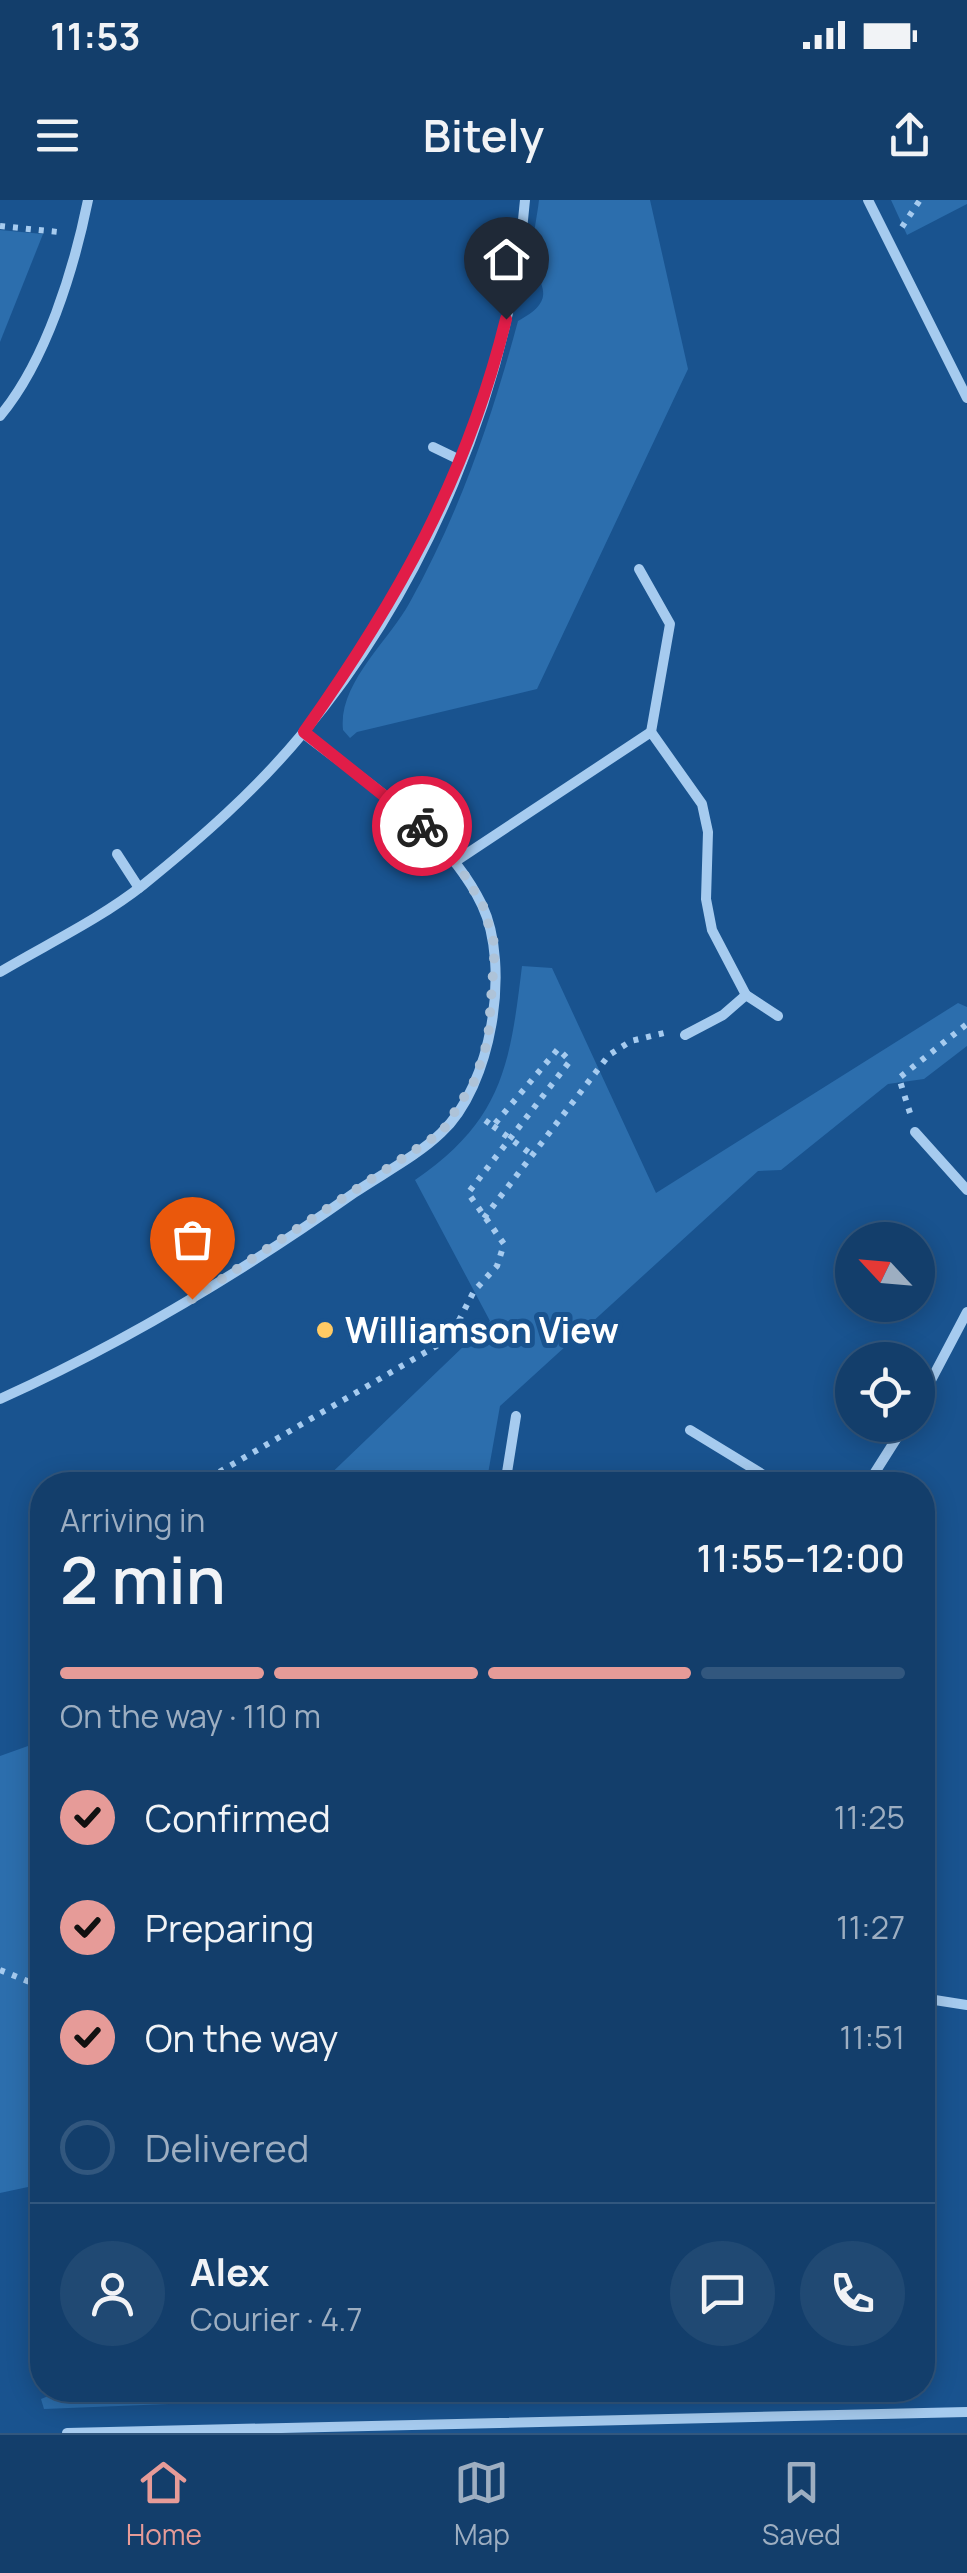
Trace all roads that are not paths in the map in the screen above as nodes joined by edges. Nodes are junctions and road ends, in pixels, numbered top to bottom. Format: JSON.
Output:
{"nodes":[{"id":1,"x":88,"y":200,"type":"edge"},
{"id":2,"x":525,"y":200,"type":"edge"},
{"id":3,"x":868,"y":200,"type":"edge"},
{"id":4,"x":967,"y":398,"type":"edge"},
{"id":5,"x":0,"y":416,"type":"edge"},
{"id":6,"x":433,"y":447,"type":"dead end"},
{"id":7,"x":462,"y":461,"type":"junction"},
{"id":8,"x":639,"y":569,"type":"dead end"},
{"id":9,"x":304,"y":732,"type":"junction"},
{"id":10,"x":651,"y":732,"type":"junction"},
{"id":11,"x":117,"y":854,"type":"dead end"},
{"id":12,"x":456,"y":861,"type":"junction"},
{"id":13,"x":140,"y":888,"type":"junction"},
{"id":14,"x":0,"y":972,"type":"edge"},
{"id":15,"x":746,"y":994,"type":"junction"},
{"id":16,"x":778,"y":1016,"type":"dead end"},
{"id":17,"x":686,"y":1036,"type":"road end"},
{"id":18,"x":915,"y":1132,"type":"road end"},
{"id":19,"x":967,"y":1190,"type":"edge"},
{"id":20,"x":967,"y":1312,"type":"edge"},
{"id":21,"x":935,"y":1372,"type":"edge"},
{"id":22,"x":0,"y":1399,"type":"edge"},
{"id":23,"x":516,"y":1416,"type":"dead end"},
{"id":24,"x":690,"y":1430,"type":"dead end"},
{"id":25,"x":894,"y":1442,"type":"edge"},
{"id":26,"x":507,"y":1472,"type":"edge"},
{"id":27,"x":759,"y":1472,"type":"edge"},
{"id":28,"x":875,"y":1472,"type":"edge"},
{"id":29,"x":935,"y":2000,"type":"edge"},
{"id":30,"x":967,"y":2006,"type":"edge"},
{"id":31,"x":967,"y":2412,"type":"edge"},
{"id":32,"x":763,"y":2416,"type":"junction"},
{"id":33,"x":400,"y":2429,"type":"edge"},
{"id":34,"x":67,"y":2433,"type":"edge"},
{"id":35,"x":83,"y":2433,"type":"edge"},
{"id":36,"x":764,"y":2433,"type":"edge"}],
"edges":[{"from":1,"to":5,"type":"street"},
{"from":2,"to":7,"type":"street"},
{"from":3,"to":4,"type":"street"},
{"from":6,"to":7,"type":"street"},
{"from":7,"to":9,"type":"street"},
{"from":8,"to":10,"type":"street"},
{"from":9,"to":12,"type":"street"},
{"from":9,"to":13,"type":"street"},
{"from":10,"to":12,"type":"street"},
{"from":10,"to":15,"type":"street"},
{"from":11,"to":13,"type":"street"},
{"from":12,"to":22,"type":"street"},
{"from":13,"to":14,"type":"street"},
{"from":15,"to":16,"type":"street"},
{"from":15,"to":17,"type":"street"},
{"from":18,"to":19,"type":"street"},
{"from":20,"to":21,"type":"street"},
{"from":23,"to":26,"type":"street"},
{"from":24,"to":27,"type":"street"},
{"from":25,"to":28,"type":"street"},
{"from":29,"to":30,"type":"street"},
{"from":31,"to":32,"type":"street"},
{"from":32,"to":33,"type":"street"},
{"from":32,"to":36,"type":"street"},
{"from":33,"to":35,"type":"street"},
{"from":34,"to":35,"type":"street"}]}
